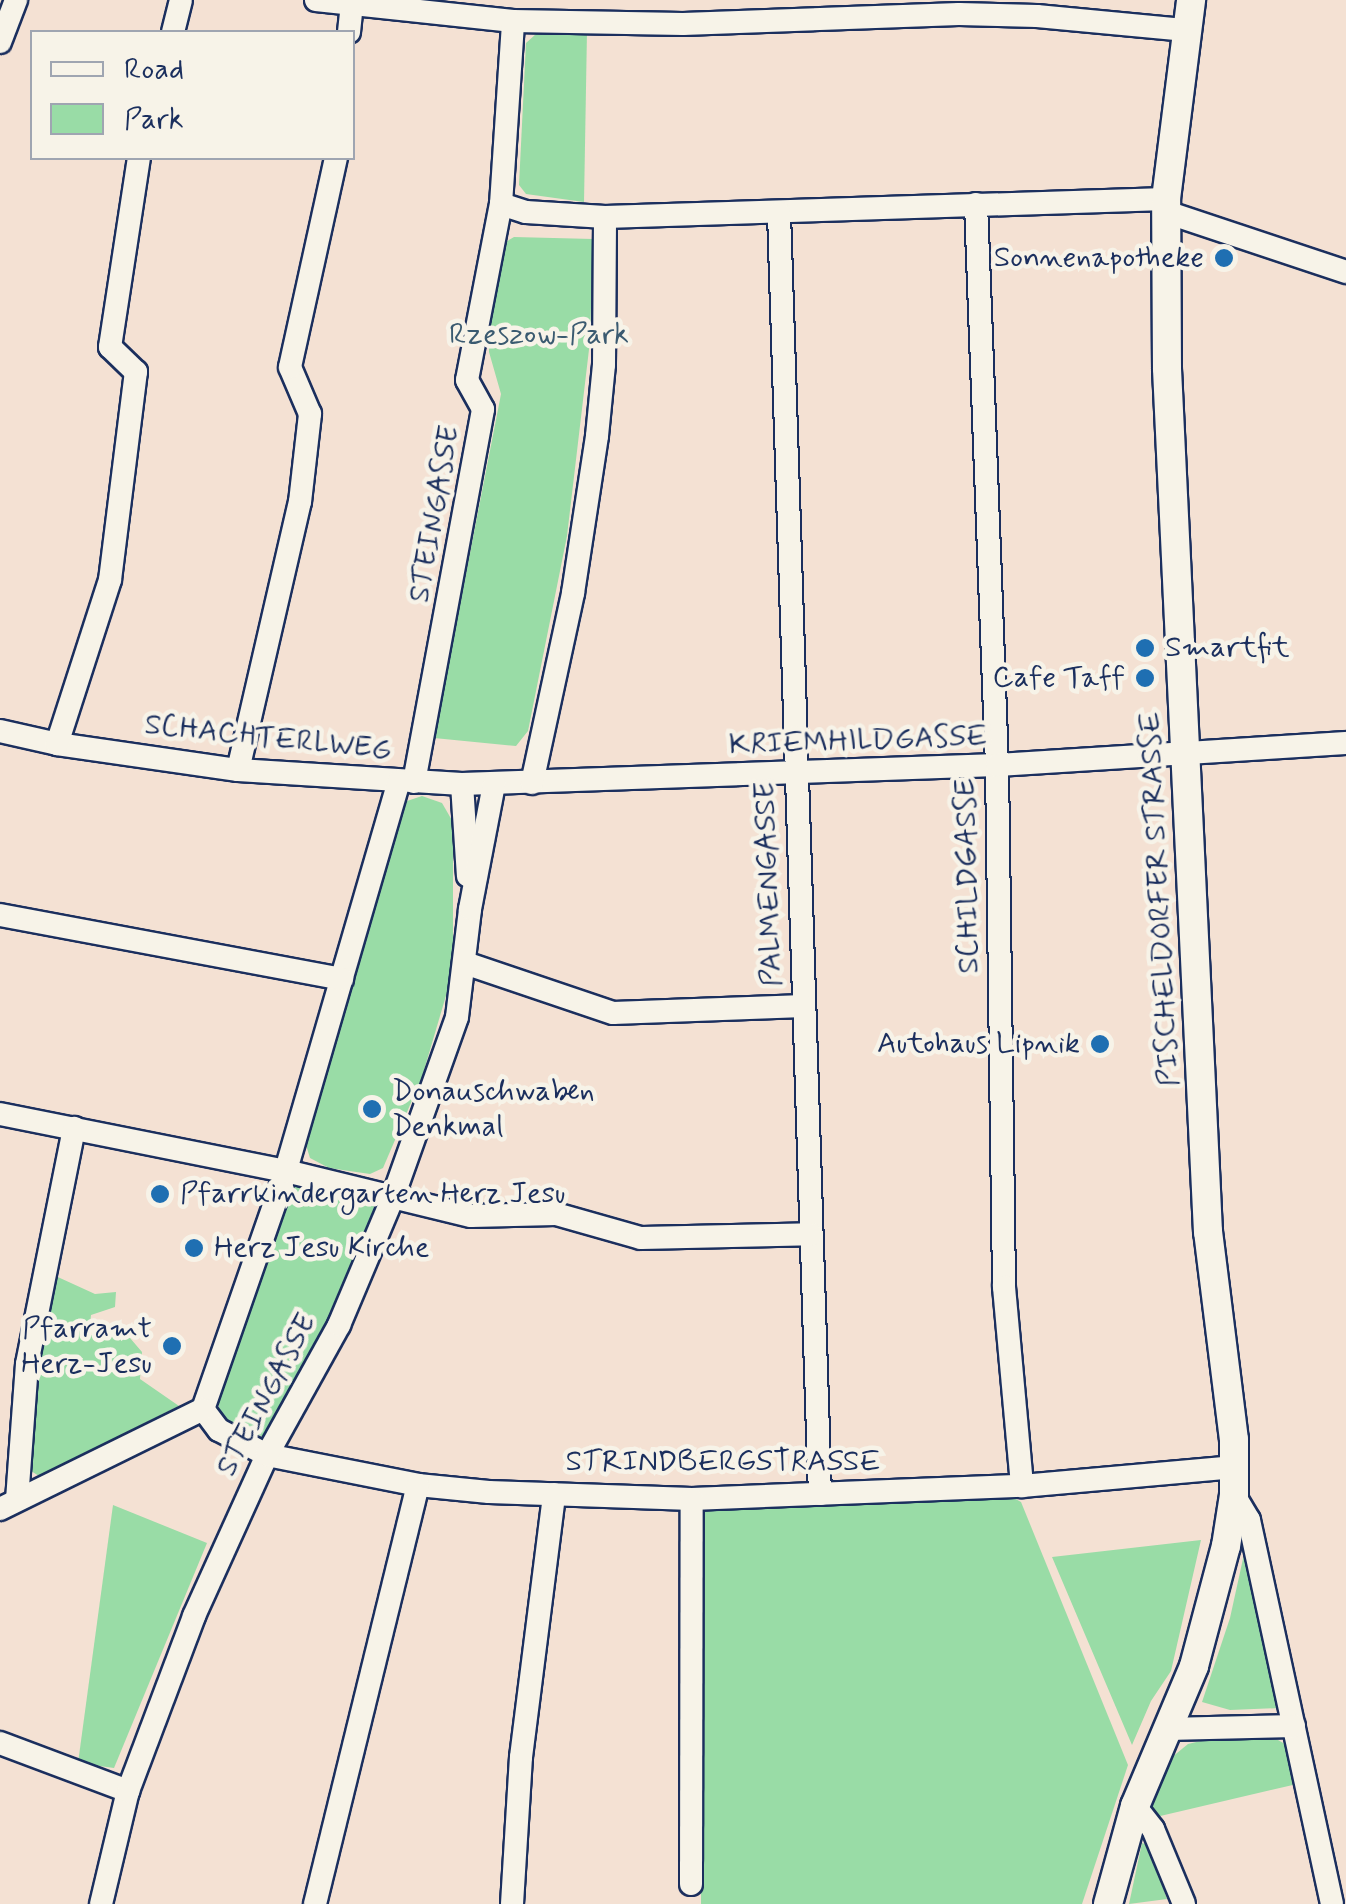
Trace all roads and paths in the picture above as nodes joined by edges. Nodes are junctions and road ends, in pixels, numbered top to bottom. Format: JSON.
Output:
{"nodes":[{"id":1,"x":16,"y":0,"type":"edge"},
{"id":2,"x":181,"y":0,"type":"edge"},
{"id":3,"x":316,"y":0,"type":"edge"},
{"id":4,"x":1190,"y":0,"type":"edge"},
{"id":5,"x":352,"y":5,"type":"junction"},
{"id":6,"x":544,"y":11,"type":"edge"},
{"id":7,"x":514,"y":21,"type":"junction"},
{"id":8,"x":173,"y":30,"type":"edge"},
{"id":9,"x":349,"y":30,"type":"edge"},
{"id":10,"x":1186,"y":30,"type":"junction"},
{"id":11,"x":0,"y":42,"type":"edge"},
{"id":12,"x":139,"y":160,"type":"edge"},
{"id":13,"x":336,"y":160,"type":"edge"},
{"id":14,"x":501,"y":204,"type":"junction"},
{"id":15,"x":976,"y":204,"type":"junction"},
{"id":16,"x":1166,"y":205,"type":"junction"},
{"id":17,"x":779,"y":213,"type":"junction"},
{"id":18,"x":606,"y":217,"type":"junction"},
{"id":19,"x":1346,"y":272,"type":"edge"},
{"id":20,"x":0,"y":731,"type":"edge"},
{"id":21,"x":1346,"y":743,"type":"edge"},
{"id":22,"x":57,"y":744,"type":"junction"},
{"id":23,"x":1186,"y":752,"type":"junction"},
{"id":24,"x":996,"y":765,"type":"junction"},
{"id":25,"x":238,"y":770,"type":"junction"},
{"id":26,"x":796,"y":774,"type":"junction"},
{"id":27,"x":406,"y":782,"type":"junction"},
{"id":28,"x":532,"y":782,"type":"junction"},
{"id":29,"x":462,"y":784,"type":"junction"},
{"id":30,"x":494,"y":784,"type":"junction"},
{"id":31,"x":470,"y":909,"type":"junction"},
{"id":32,"x":0,"y":915,"type":"edge"},
{"id":33,"x":465,"y":962,"type":"junction"},
{"id":34,"x":342,"y":980,"type":"junction"},
{"id":35,"x":804,"y":1006,"type":"junction"},
{"id":36,"x":0,"y":1114,"type":"edge"},
{"id":37,"x":74,"y":1128,"type":"junction"},
{"id":38,"x":286,"y":1171,"type":"junction"},
{"id":39,"x":393,"y":1196,"type":"junction"},
{"id":40,"x":811,"y":1234,"type":"junction"},
{"id":41,"x":203,"y":1410,"type":"junction"},
{"id":42,"x":219,"y":1430,"type":"joint"},
{"id":43,"x":268,"y":1455,"type":"junction"},
{"id":44,"x":1235,"y":1481,"type":"junction"},
{"id":45,"x":418,"y":1485,"type":"junction"},
{"id":46,"x":1022,"y":1486,"type":"junction"},
{"id":47,"x":554,"y":1494,"type":"junction"},
{"id":48,"x":820,"y":1494,"type":"junction"},
{"id":49,"x":692,"y":1499,"type":"junction"},
{"id":50,"x":8,"y":1504,"type":"edge"},
{"id":51,"x":1294,"y":1726,"type":"junction"},
{"id":52,"x":1168,"y":1729,"type":"junction"},
{"id":53,"x":0,"y":1744,"type":"edge"},
{"id":54,"x":128,"y":1791,"type":"junction"},
{"id":55,"x":1135,"y":1806,"type":"junction"},
{"id":56,"x":691,"y":1884,"type":"dead end"},
{"id":57,"x":101,"y":1904,"type":"edge"},
{"id":58,"x":315,"y":1904,"type":"edge"},
{"id":59,"x":512,"y":1904,"type":"edge"},
{"id":60,"x":1108,"y":1904,"type":"edge"},
{"id":61,"x":1184,"y":1904,"type":"edge"},
{"id":62,"x":1332,"y":1904,"type":"edge"}],
"edges":[{"from":1,"to":11,"type":"street"},
{"from":2,"to":8,"type":"street"},
{"from":3,"to":5,"type":"street"},
{"from":4,"to":10,"type":"main road","name":"PISCHELDORFER STRASSE"},
{"from":5,"to":7,"type":"street"},
{"from":5,"to":9,"type":"street"},
{"from":6,"to":7,"type":"street"},
{"from":6,"to":10,"type":"street"},
{"from":7,"to":14,"type":"street","name":"STEINGASSE"},
{"from":10,"to":16,"type":"main road","name":"PISCHELDORFER STRASSE"},
{"from":12,"to":22,"type":"street"},
{"from":13,"to":25,"type":"street"},
{"from":14,"to":18,"type":"street"},
{"from":14,"to":27,"type":"street","name":"STEINGASSE"},
{"from":15,"to":16,"type":"street"},
{"from":15,"to":17,"type":"street"},
{"from":15,"to":24,"type":"street","name":"SCHILDGASSE"},
{"from":16,"to":19,"type":"street"},
{"from":16,"to":23,"type":"main road","name":"PISCHELDORFER STRASSE"},
{"from":17,"to":18,"type":"street"},
{"from":17,"to":26,"type":"street","name":"PALMENGASSE"},
{"from":18,"to":28,"type":"street"},
{"from":20,"to":22,"type":"street","name":"SCHACHTERLWEG"},
{"from":21,"to":23,"type":"street","name":"KRIEMHILDGASSE"},
{"from":22,"to":25,"type":"street","name":"SCHACHTERLWEG"},
{"from":23,"to":24,"type":"street","name":"KRIEMHILDGASSE"},
{"from":23,"to":44,"type":"main road","name":"PISCHELDORFER STRASSE"},
{"from":24,"to":26,"type":"street","name":"KRIEMHILDGASSE"},
{"from":24,"to":46,"type":"street","name":"SCHILDGASSE"},
{"from":25,"to":27,"type":"street","name":"SCHACHTERLWEG"},
{"from":26,"to":28,"type":"street","name":"KRIEMHILDGASSE"},
{"from":26,"to":35,"type":"street","name":"PALMENGASSE"},
{"from":27,"to":29,"type":"street","name":"SCHACHTERLWEG"},
{"from":27,"to":34,"type":"street","name":"STEINGASSE"},
{"from":28,"to":30,"type":"street","name":"SCHACHTERLWEG"},
{"from":29,"to":30,"type":"street","name":"SCHACHTERLWEG"},
{"from":29,"to":31,"type":"street","name":"STEINGASSE"},
{"from":30,"to":31,"type":"street","name":"STEINGASSE"},
{"from":31,"to":33,"type":"street","name":"STEINGASSE"},
{"from":32,"to":34,"type":"street"},
{"from":33,"to":35,"type":"street"},
{"from":33,"to":39,"type":"street","name":"STEINGASSE"},
{"from":34,"to":38,"type":"street","name":"STEINGASSE"},
{"from":35,"to":40,"type":"street","name":"PALMENGASSE"},
{"from":36,"to":37,"type":"street"},
{"from":37,"to":38,"type":"street"},
{"from":37,"to":50,"type":"street"},
{"from":38,"to":39,"type":"street"},
{"from":38,"to":41,"type":"street","name":"STEINGASSE"},
{"from":39,"to":40,"type":"street"},
{"from":39,"to":43,"type":"street","name":"STEINGASSE"},
{"from":40,"to":48,"type":"street","name":"PALMENGASSE"},
{"from":41,"to":42,"type":"street","name":"STEINGASSE"},
{"from":41,"to":50,"type":"street"},
{"from":42,"to":43,"type":"street","name":"STRINDBERGSTRASSE"},
{"from":43,"to":45,"type":"street","name":"STRINDBERGSTRASSE"},
{"from":43,"to":54,"type":"street","name":"STEINGASSE"},
{"from":44,"to":46,"type":"street","name":"STRINDBERGSTRASSE"},
{"from":44,"to":51,"type":"street","name":"PISCHELDORFER STRASSE"},
{"from":44,"to":52,"type":"main road","name":"PISCHELDORFER STRASSE"},
{"from":45,"to":47,"type":"street","name":"STRINDBERGSTRASSE"},
{"from":45,"to":58,"type":"street"},
{"from":46,"to":48,"type":"street","name":"STRINDBERGSTRASSE"},
{"from":47,"to":49,"type":"street","name":"STRINDBERGSTRASSE"},
{"from":47,"to":59,"type":"street"},
{"from":48,"to":49,"type":"street","name":"STRINDBERGSTRASSE"},
{"from":49,"to":56,"type":"street"},
{"from":51,"to":52,"type":"street"},
{"from":51,"to":62,"type":"street","name":"PISCHELDORFER STRASSE"},
{"from":52,"to":55,"type":"main road","name":"PISCHELDORFER STRASSE"},
{"from":53,"to":54,"type":"street"},
{"from":54,"to":57,"type":"street","name":"STEINGASSE"},
{"from":55,"to":60,"type":"main road","name":"PISCHELDORFER STRASSE"},
{"from":55,"to":61,"type":"street"}]}
